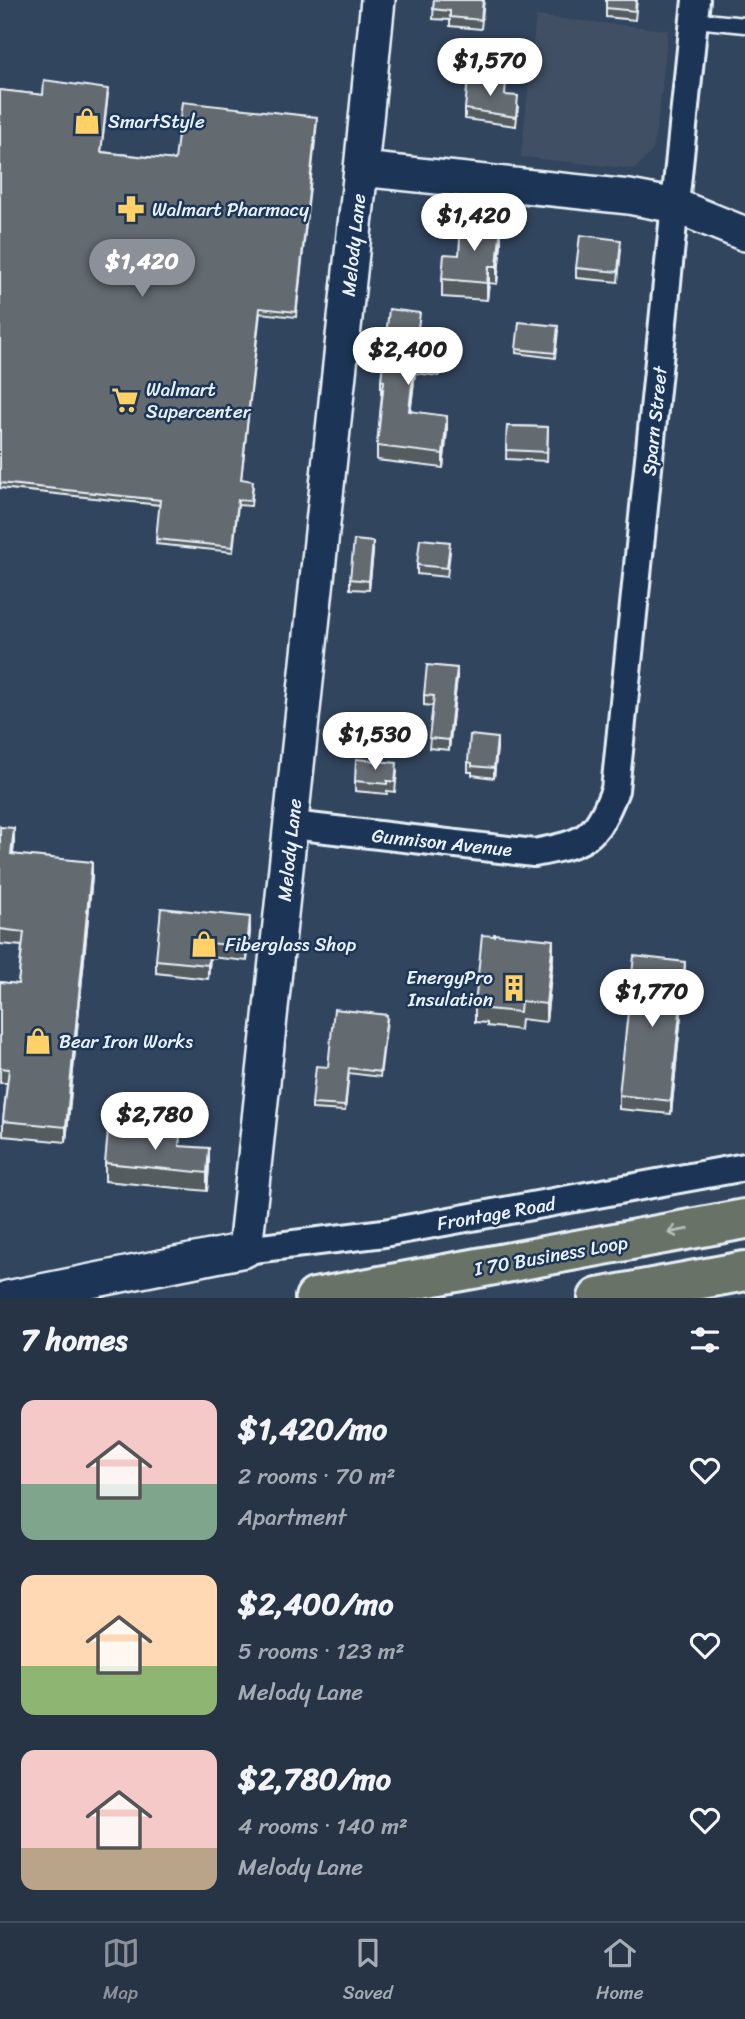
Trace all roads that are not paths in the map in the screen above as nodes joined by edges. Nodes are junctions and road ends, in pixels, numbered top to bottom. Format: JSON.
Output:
{"nodes":[{"id":1,"x":378,"y":0,"type":"edge"},
{"id":2,"x":696,"y":10,"type":"edge"},
{"id":3,"x":745,"y":25,"type":"edge"},
{"id":4,"x":362,"y":169,"type":"junction"},
{"id":5,"x":676,"y":206,"type":"junction"},
{"id":6,"x":745,"y":234,"type":"edge"},
{"id":7,"x":292,"y":825,"type":"junction"},
{"id":8,"x":590,"y":836,"type":"joint"},
{"id":9,"x":745,"y":1167,"type":"edge"},
{"id":10,"x":745,"y":1219,"type":"edge"},
{"id":11,"x":245,"y":1250,"type":"junction"},
{"id":12,"x":745,"y":1271,"type":"edge"},
{"id":13,"x":7,"y":1298,"type":"edge"},
{"id":14,"x":315,"y":1298,"type":"edge"},
{"id":15,"x":598,"y":1298,"type":"edge"}],
"edges":[{"from":1,"to":4,"type":"street","name":"Melody Lane"},
{"from":2,"to":3,"type":"lane"},
{"from":2,"to":5,"type":"street","name":"Sparn Street"},
{"from":4,"to":5,"type":"street"},
{"from":4,"to":7,"type":"street","name":"Melody Lane"},
{"from":5,"to":6,"type":"street"},
{"from":5,"to":8,"type":"street","name":"Sparn Street"},
{"from":7,"to":8,"type":"street","name":"Gunnison Avenue"},
{"from":7,"to":11,"type":"street","name":"Melody Lane"},
{"from":9,"to":11,"type":"street","name":"Frontage Road"},
{"from":10,"to":14,"type":"main road","name":"I 70 Business Loop","one_way":true},
{"from":11,"to":13,"type":"street"},
{"from":12,"to":15,"type":"main road"}]}
